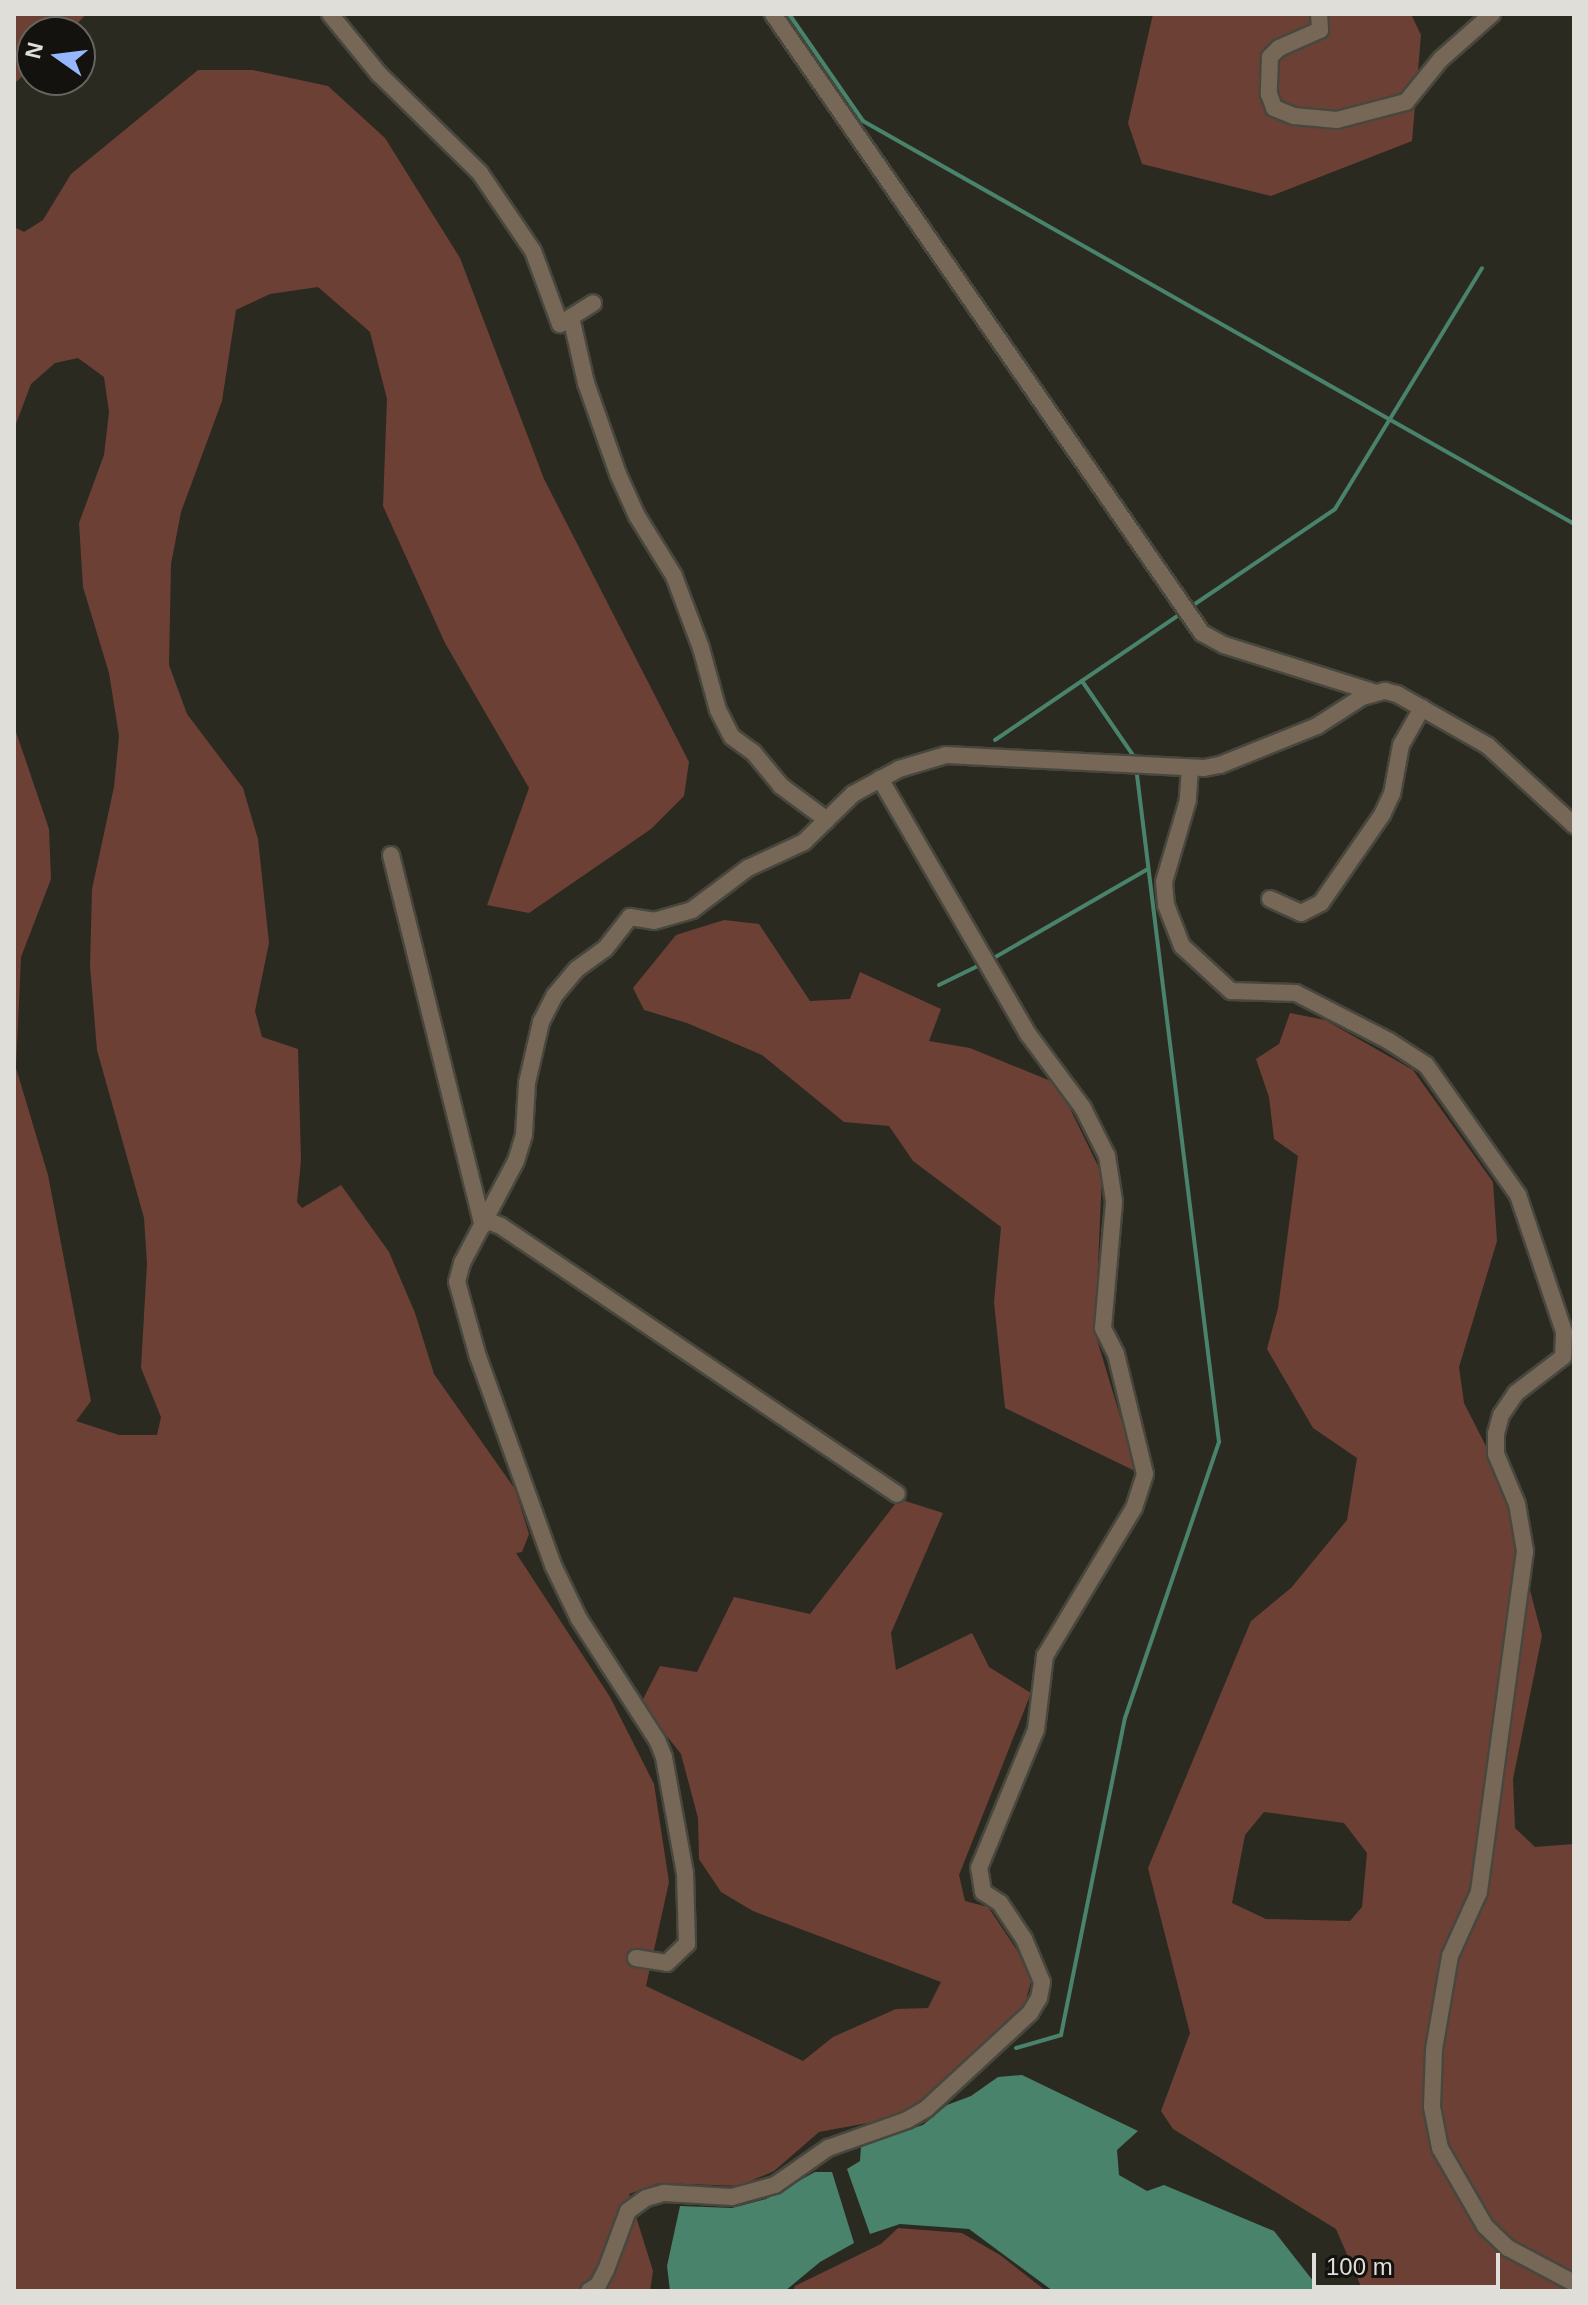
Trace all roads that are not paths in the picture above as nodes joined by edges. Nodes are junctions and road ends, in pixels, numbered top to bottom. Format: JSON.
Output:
{"nodes":[{"id":1,"x":330,"y":14,"type":"edge"},
{"id":2,"x":773,"y":14,"type":"edge"},
{"id":3,"x":1319,"y":14,"type":"edge"},
{"id":4,"x":1492,"y":14,"type":"edge"},
{"id":5,"x":593,"y":303,"type":"dead end"},
{"id":6,"x":571,"y":317,"type":"junction"},
{"id":7,"x":1373,"y":692,"type":"junction"},
{"id":8,"x":1422,"y":708,"type":"junction"},
{"id":9,"x":1190,"y":768,"type":"junction"},
{"id":10,"x":880,"y":779,"type":"junction"},
{"id":11,"x":827,"y":820,"type":"junction"},
{"id":12,"x":1574,"y":825,"type":"edge"},
{"id":13,"x":391,"y":855,"type":"dead end"},
{"id":14,"x":1270,"y":899,"type":"dead end"},
{"id":15,"x":484,"y":1223,"type":"junction"},
{"id":16,"x":1570,"y":1348,"type":"edge"},
{"id":17,"x":897,"y":1494,"type":"dead end"},
{"id":18,"x":636,"y":1958,"type":"dead end"},
{"id":19,"x":1574,"y":2283,"type":"edge"},
{"id":20,"x":589,"y":2291,"type":"edge"}],
"edges":[{"from":1,"to":6,"type":"street"},
{"from":2,"to":7,"type":"street"},
{"from":3,"to":4,"type":"street"},
{"from":5,"to":6,"type":"street"},
{"from":6,"to":11,"type":"street"},
{"from":7,"to":8,"type":"street"},
{"from":7,"to":9,"type":"street"},
{"from":8,"to":12,"type":"street"},
{"from":8,"to":14,"type":"street"},
{"from":9,"to":10,"type":"street"},
{"from":9,"to":16,"type":"street"},
{"from":10,"to":11,"type":"street"},
{"from":10,"to":20,"type":"street"},
{"from":11,"to":15,"type":"street"},
{"from":13,"to":15,"type":"street"},
{"from":15,"to":17,"type":"street"},
{"from":15,"to":18,"type":"street"},
{"from":16,"to":19,"type":"street"}]}
